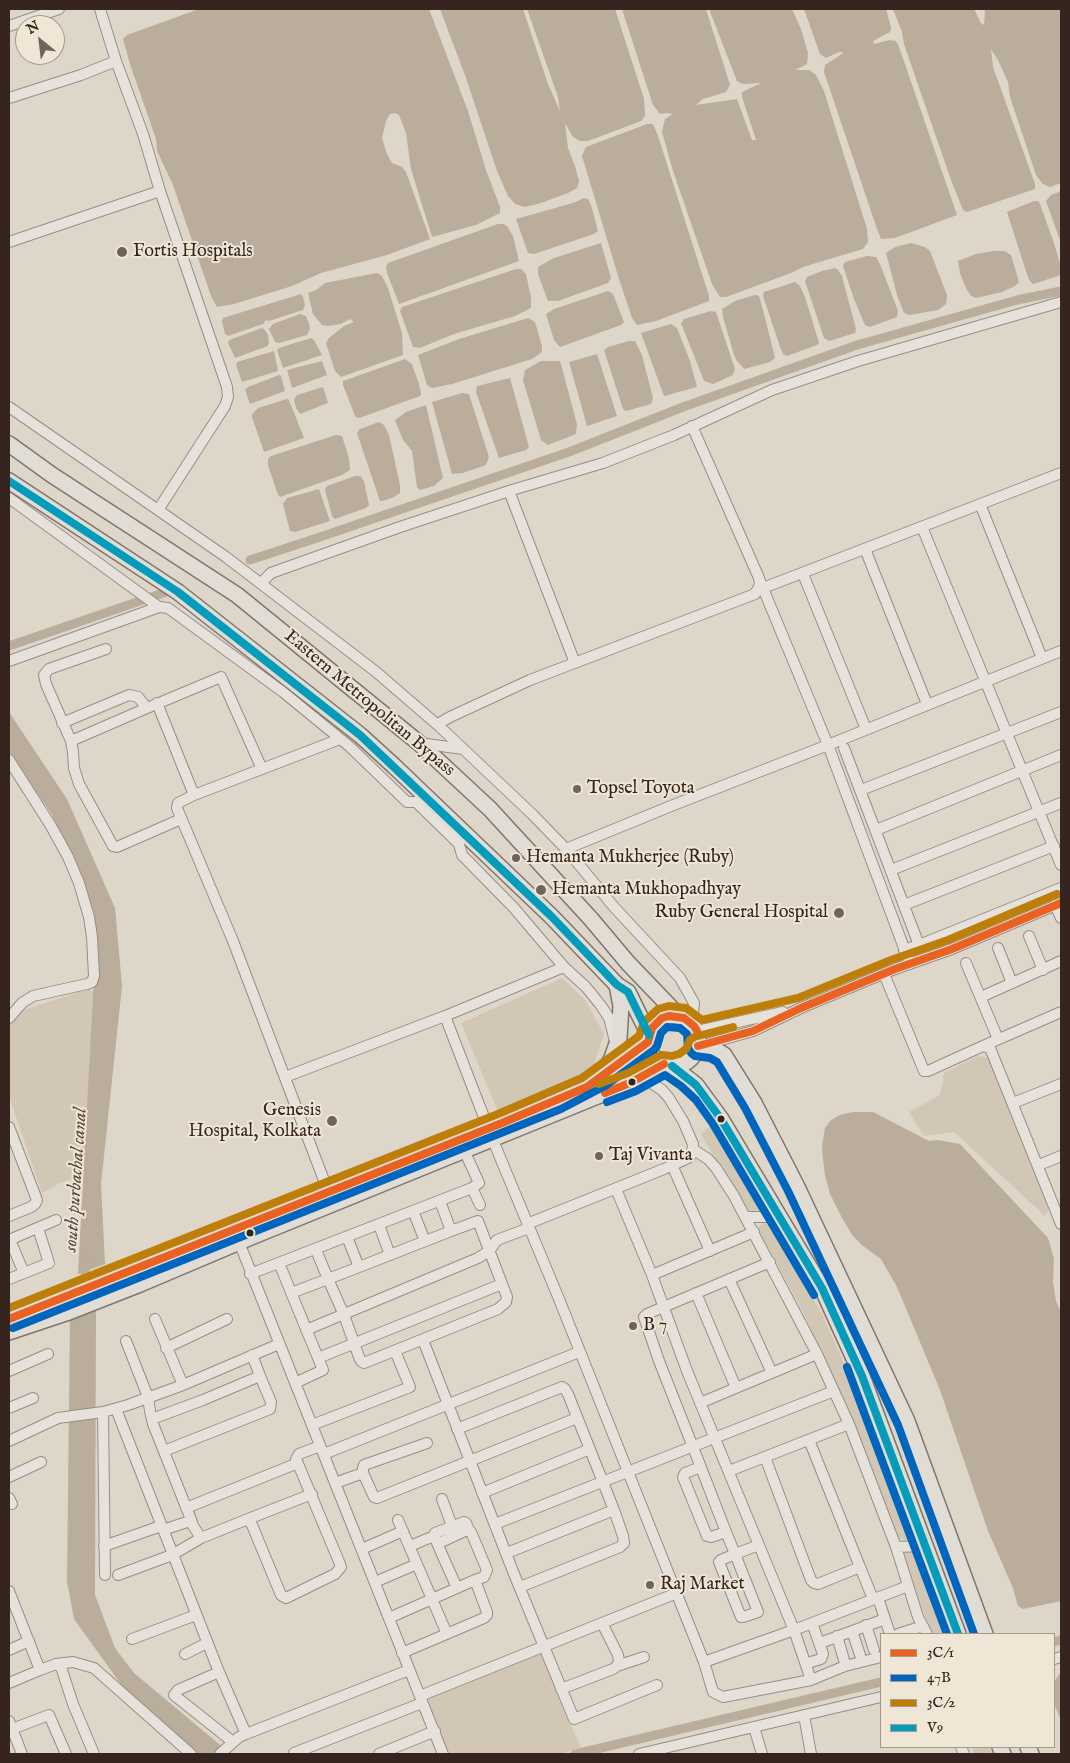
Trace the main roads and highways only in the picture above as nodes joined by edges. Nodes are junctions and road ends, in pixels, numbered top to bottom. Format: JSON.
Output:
{"nodes":[{"id":1,"x":9,"y":444,"type":"edge"},
{"id":2,"x":9,"y":481,"type":"edge"},
{"id":3,"x":617,"y":985,"type":"junction"},
{"id":4,"x":692,"y":1029,"type":"junction"},
{"id":5,"x":648,"y":1038,"type":"junction"},
{"id":6,"x":668,"y":1065,"type":"junction"},
{"id":7,"x":600,"y":1078,"type":"junction"},
{"id":8,"x":490,"y":1133,"type":"junction"},
{"id":9,"x":236,"y":1236,"type":"junction"},
{"id":10,"x":107,"y":1288,"type":"junction"},
{"id":11,"x":9,"y":1319,"type":"edge"},
{"id":12,"x":9,"y":1332,"type":"edge"},
{"id":13,"x":958,"y":1633,"type":"edge"},
{"id":14,"x":985,"y":1633,"type":"edge"}],
"edges":[{"from":1,"to":4,"type":"main road","name":"Eastern Metropolitan Bypass"},
{"from":2,"to":3,"type":"main road","name":"Eastern Metropolitan Bypass"},
{"from":3,"to":5,"type":"main road","name":"Eastern Metropolitan Bypass"},
{"from":3,"to":7,"type":"main road"},
{"from":4,"to":5,"type":"main road"},
{"from":4,"to":6,"type":"main road"},
{"from":4,"to":14,"type":"main road","name":"Eastern Metropolitan Bypass"},
{"from":5,"to":6,"type":"main road"},
{"from":5,"to":7,"type":"main road"},
{"from":6,"to":8,"type":"main road"},
{"from":6,"to":13,"type":"main road"},
{"from":7,"to":8,"type":"main road"},
{"from":8,"to":9,"type":"main road"},
{"from":8,"to":9,"type":"main road"},
{"from":9,"to":10,"type":"main road"},
{"from":10,"to":11,"type":"main road"},
{"from":10,"to":12,"type":"main road"}]}
